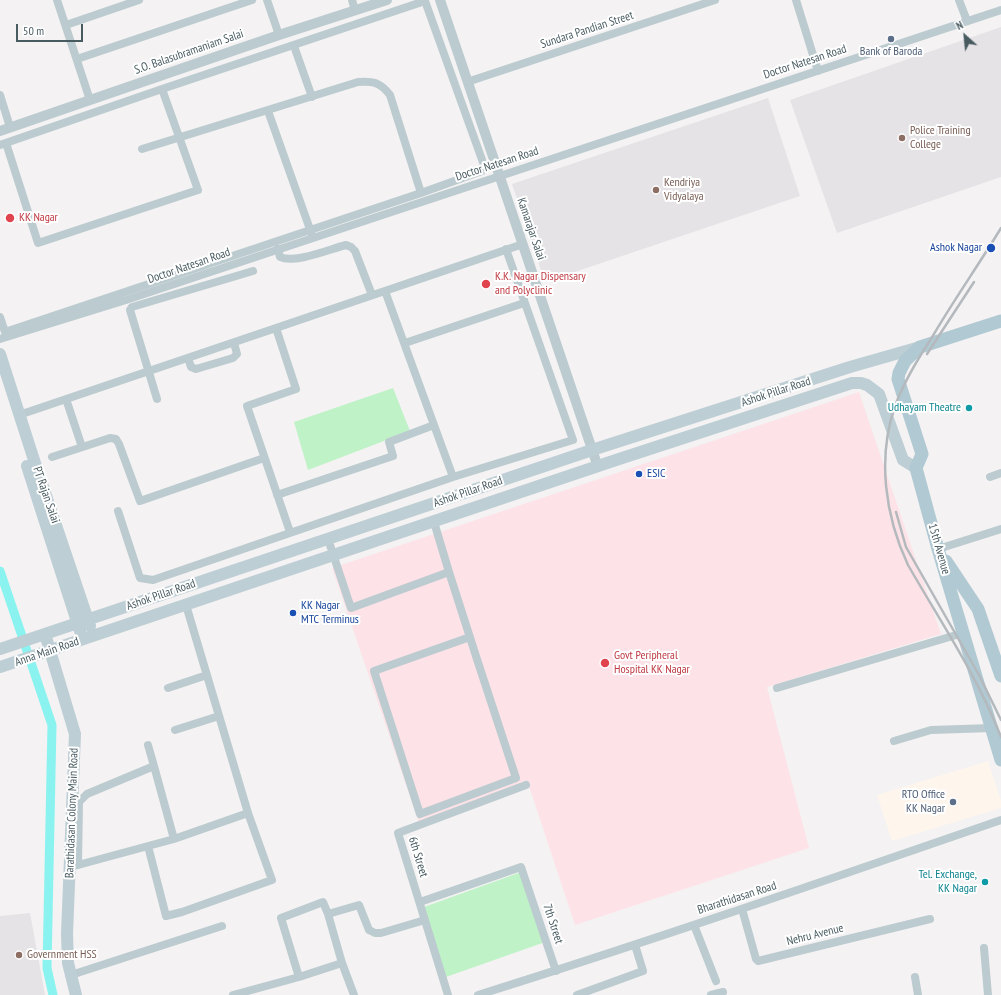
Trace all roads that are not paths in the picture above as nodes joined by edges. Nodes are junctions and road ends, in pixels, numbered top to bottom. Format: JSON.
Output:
{"nodes":[{"id":1,"x":57,"y":0,"type":"edge"},
{"id":2,"x":139,"y":0,"type":"edge"},
{"id":3,"x":252,"y":0,"type":"edge"},
{"id":4,"x":267,"y":0,"type":"edge"},
{"id":5,"x":352,"y":0,"type":"edge"},
{"id":6,"x":387,"y":0,"type":"edge"},
{"id":7,"x":440,"y":0,"type":"edge"},
{"id":8,"x":715,"y":0,"type":"edge"},
{"id":9,"x":796,"y":0,"type":"edge"},
{"id":10,"x":959,"y":0,"type":"edge"},
{"id":11,"x":355,"y":10,"type":"junction"},
{"id":12,"x":1001,"y":10,"type":"edge"},
{"id":13,"x":967,"y":21,"type":"junction"},
{"id":14,"x":66,"y":25,"type":"junction"},
{"id":15,"x":279,"y":35,"type":"junction"},
{"id":16,"x":294,"y":46,"type":"junction"},
{"id":17,"x":77,"y":58,"type":"junction"},
{"id":18,"x":818,"y":71,"type":"junction"},
{"id":19,"x":467,"y":82,"type":"junction"},
{"id":20,"x":162,"y":89,"type":"junction"},
{"id":21,"x":0,"y":95,"type":"edge"},
{"id":22,"x":312,"y":97,"type":"junction"},
{"id":23,"x":90,"y":100,"type":"junction"},
{"id":24,"x":268,"y":111,"type":"junction"},
{"id":25,"x":10,"y":127,"type":"junction"},
{"id":26,"x":0,"y":131,"type":"edge"},
{"id":27,"x":179,"y":137,"type":"junction"},
{"id":28,"x":3,"y":144,"type":"edge"},
{"id":29,"x":142,"y":149,"type":"dead end"},
{"id":30,"x":499,"y":176,"type":"junction"},
{"id":31,"x":421,"y":193,"type":"junction"},
{"id":32,"x":311,"y":234,"type":"junction"},
{"id":33,"x":523,"y":244,"type":"junction"},
{"id":34,"x":278,"y":249,"type":"junction"},
{"id":35,"x":506,"y":250,"type":"junction"},
{"id":36,"x":253,"y":271,"type":"dead end"},
{"id":37,"x":385,"y":291,"type":"junction"},
{"id":38,"x":372,"y":295,"type":"junction"},
{"id":39,"x":524,"y":303,"type":"junction"},
{"id":40,"x":0,"y":317,"type":"edge"},
{"id":41,"x":1001,"y":321,"type":"edge"},
{"id":42,"x":276,"y":328,"type":"junction"},
{"id":43,"x":0,"y":339,"type":"edge"},
{"id":44,"x":234,"y":343,"type":"junction"},
{"id":45,"x":405,"y":343,"type":"junction"},
{"id":46,"x":920,"y":347,"type":"junction"},
{"id":47,"x":0,"y":354,"type":"edge"},
{"id":48,"x":188,"y":358,"type":"junction"},
{"id":49,"x":149,"y":371,"type":"junction"},
{"id":50,"x":0,"y":382,"type":"edge"},
{"id":51,"x":755,"y":398,"type":"junction"},
{"id":52,"x":157,"y":399,"type":"dead end"},
{"id":53,"x":66,"y":400,"type":"junction"},
{"id":54,"x":759,"y":414,"type":"junction"},
{"id":55,"x":19,"y":415,"type":"junction"},
{"id":56,"x":434,"y":425,"type":"junction"},
{"id":57,"x":82,"y":447,"type":"junction"},
{"id":58,"x":592,"y":450,"type":"junction"},
{"id":59,"x":52,"y":457,"type":"dead end"},
{"id":60,"x":264,"y":458,"type":"junction"},
{"id":61,"x":598,"y":467,"type":"junction"},
{"id":62,"x":916,"y":468,"type":"junction"},
{"id":63,"x":1001,"y":473,"type":"edge"},
{"id":64,"x":453,"y":477,"type":"junction"},
{"id":65,"x":990,"y":477,"type":"dead end"},
{"id":66,"x":277,"y":495,"type":"junction"},
{"id":67,"x":118,"y":511,"type":"dead end"},
{"id":68,"x":434,"y":522,"type":"junction"},
{"id":69,"x":1001,"y":529,"type":"edge"},
{"id":70,"x":290,"y":532,"type":"junction"},
{"id":71,"x":328,"y":538,"type":"junction"},
{"id":72,"x":938,"y":548,"type":"junction"},
{"id":73,"x":333,"y":555,"type":"junction"},
{"id":74,"x":449,"y":572,"type":"junction"},
{"id":75,"x":186,"y":605,"type":"junction"},
{"id":76,"x":82,"y":621,"type":"junction"},
{"id":77,"x":963,"y":633,"type":"junction"},
{"id":78,"x":45,"y":634,"type":"junction"},
{"id":79,"x":470,"y":637,"type":"junction"},
{"id":80,"x":88,"y":638,"type":"junction"},
{"id":81,"x":0,"y":649,"type":"edge"},
{"id":82,"x":51,"y":650,"type":"junction"},
{"id":83,"x":0,"y":667,"type":"edge"},
{"id":84,"x":207,"y":675,"type":"junction"},
{"id":85,"x":1001,"y":676,"type":"edge"},
{"id":86,"x":168,"y":688,"type":"dead end"},
{"id":87,"x":777,"y":688,"type":"dead end"},
{"id":88,"x":219,"y":716,"type":"junction"},
{"id":89,"x":992,"y":728,"type":"junction"},
{"id":90,"x":175,"y":730,"type":"dead end"},
{"id":91,"x":894,"y":742,"type":"dead end"},
{"id":92,"x":148,"y":745,"type":"dead end"},
{"id":93,"x":1001,"y":760,"type":"edge"},
{"id":94,"x":154,"y":766,"type":"junction"},
{"id":95,"x":526,"y":785,"type":"dead end"},
{"id":96,"x":248,"y":813,"type":"junction"},
{"id":97,"x":1001,"y":820,"type":"edge"},
{"id":98,"x":174,"y":839,"type":"junction"},
{"id":99,"x":148,"y":846,"type":"junction"},
{"id":100,"x":74,"y":866,"type":"junction"},
{"id":101,"x":420,"y":902,"type":"junction"},
{"id":102,"x":742,"y":909,"type":"junction"},
{"id":103,"x":328,"y":914,"type":"junction"},
{"id":104,"x":930,"y":919,"type":"dead end"},
{"id":105,"x":425,"y":920,"type":"junction"},
{"id":106,"x":694,"y":925,"type":"junction"},
{"id":107,"x":222,"y":926,"type":"dead end"},
{"id":108,"x":635,"y":944,"type":"junction"},
{"id":109,"x":984,"y":948,"type":"dead end"},
{"id":110,"x":342,"y":963,"type":"junction"},
{"id":111,"x":556,"y":971,"type":"junction"},
{"id":112,"x":71,"y":975,"type":"junction"},
{"id":113,"x":299,"y":977,"type":"junction"},
{"id":114,"x":915,"y":977,"type":"dead end"},
{"id":115,"x":716,"y":981,"type":"dead end"},
{"id":116,"x":723,"y":992,"type":"dead end"},
{"id":117,"x":76,"y":995,"type":"edge"},
{"id":118,"x":233,"y":995,"type":"edge"},
{"id":119,"x":354,"y":995,"type":"edge"},
{"id":120,"x":448,"y":995,"type":"edge"},
{"id":121,"x":478,"y":995,"type":"edge"},
{"id":122,"x":578,"y":995,"type":"edge"},
{"id":123,"x":711,"y":995,"type":"edge"},
{"id":124,"x":918,"y":995,"type":"edge"},
{"id":125,"x":988,"y":995,"type":"edge"}],
"edges":[{"from":1,"to":14,"type":"street"},
{"from":2,"to":14,"type":"street"},
{"from":3,"to":17,"type":"street"},
{"from":4,"to":15,"type":"street"},
{"from":5,"to":11,"type":"street"},
{"from":6,"to":11,"type":"street","name":"S.O. Balasubramaniam Salai"},
{"from":7,"to":19,"type":"street","name":"Kamarajar Salai"},
{"from":8,"to":19,"type":"street","name":"Sundara Pandian Street"},
{"from":9,"to":18,"type":"street"},
{"from":10,"to":13,"type":"street"},
{"from":11,"to":15,"type":"street","name":"S.O. Balasubramaniam Salai"},
{"from":12,"to":13,"type":"street","name":"Doctor Natesan Road"},
{"from":13,"to":18,"type":"street","name":"Doctor Natesan Road"},
{"from":14,"to":17,"type":"street"},
{"from":15,"to":23,"type":"street","name":"S.O. Balasubramaniam Salai"},
{"from":16,"to":20,"type":"street"},
{"from":16,"to":22,"type":"street"},
{"from":16,"to":31,"type":"street"},
{"from":17,"to":23,"type":"street"},
{"from":18,"to":30,"type":"street","name":"Doctor Natesan Road"},
{"from":19,"to":30,"type":"street","name":"Kamarajar Salai"},
{"from":20,"to":27,"type":"street"},
{"from":20,"to":28,"type":"street"},
{"from":21,"to":25,"type":"street"},
{"from":22,"to":24,"type":"street"},
{"from":22,"to":31,"type":"street"},
{"from":23,"to":25,"type":"street","name":"S.O. Balasubramaniam Salai"},
{"from":24,"to":27,"type":"street"},
{"from":24,"to":32,"type":"street"},
{"from":25,"to":26,"type":"street","name":"S.O. Balasubramaniam Salai"},
{"from":27,"to":28,"type":"street"},
{"from":27,"to":29,"type":"street"},
{"from":30,"to":32,"type":"street","name":"Doctor Natesan Road"},
{"from":30,"to":33,"type":"street","name":"Kamarajar Salai"},
{"from":31,"to":32,"type":"street"},
{"from":32,"to":34,"type":"street","name":"Doctor Natesan Road"},
{"from":32,"to":40,"type":"street"},
{"from":33,"to":35,"type":"street"},
{"from":33,"to":58,"type":"street","name":"Kamarajar Salai"},
{"from":34,"to":38,"type":"street"},
{"from":34,"to":43,"type":"street","name":"Doctor Natesan Road"},
{"from":35,"to":37,"type":"street"},
{"from":35,"to":39,"type":"street"},
{"from":36,"to":49,"type":"street"},
{"from":37,"to":38,"type":"street"},
{"from":37,"to":45,"type":"street"},
{"from":38,"to":42,"type":"street"},
{"from":39,"to":45,"type":"street"},
{"from":39,"to":64,"type":"street"},
{"from":41,"to":46,"type":"main road"},
{"from":42,"to":44,"type":"street"},
{"from":42,"to":60,"type":"street"},
{"from":44,"to":48,"type":"street"},
{"from":44,"to":48,"type":"street"},
{"from":45,"to":56,"type":"street"},
{"from":46,"to":51,"type":"main road","name":"Ashok Pillar Road"},
{"from":46,"to":62,"type":"main road","name":"15th Avenue"},
{"from":47,"to":55,"type":"main road","name":"PT Rajan Salai"},
{"from":48,"to":49,"type":"street"},
{"from":49,"to":52,"type":"street"},
{"from":49,"to":53,"type":"street"},
{"from":50,"to":76,"type":"main road","name":"PT Rajan Salai"},
{"from":51,"to":54,"type":"main road"},
{"from":51,"to":58,"type":"main road","name":"Ashok Pillar Road"},
{"from":53,"to":55,"type":"street"},
{"from":53,"to":57,"type":"street"},
{"from":54,"to":61,"type":"main road","name":"Ashok Pillar Road"},
{"from":54,"to":62,"type":"main road","name":"Ashok Pillar Road"},
{"from":55,"to":76,"type":"main road","name":"PT Rajan Salai"},
{"from":56,"to":64,"type":"street"},
{"from":56,"to":66,"type":"street"},
{"from":57,"to":59,"type":"street"},
{"from":57,"to":60,"type":"street"},
{"from":58,"to":61,"type":"street","name":"Kamarajar Salai"},
{"from":58,"to":71,"type":"main road","name":"Ashok Pillar Road"},
{"from":60,"to":66,"type":"street"},
{"from":61,"to":68,"type":"main road","name":"Ashok Pillar Road"},
{"from":62,"to":72,"type":"main road","name":"15th Avenue"},
{"from":63,"to":65,"type":"street"},
{"from":64,"to":70,"type":"street"},
{"from":66,"to":70,"type":"street"},
{"from":67,"to":70,"type":"street"},
{"from":68,"to":73,"type":"main road","name":"Ashok Pillar Road"},
{"from":68,"to":74,"type":"street"},
{"from":69,"to":72,"type":"street"},
{"from":71,"to":73,"type":"street"},
{"from":71,"to":76,"type":"main road","name":"Ashok Pillar Road"},
{"from":72,"to":77,"type":"main road","name":"15th Avenue"},
{"from":72,"to":85,"type":"main road"},
{"from":73,"to":74,"type":"street"},
{"from":73,"to":75,"type":"main road","name":"Ashok Pillar Road"},
{"from":74,"to":79,"type":"street"},
{"from":75,"to":80,"type":"main road","name":"Ashok Pillar Road"},
{"from":75,"to":84,"type":"street"},
{"from":76,"to":78,"type":"main road","name":"Anna Main Road"},
{"from":76,"to":80,"type":"main road","name":"PT Rajan Salai"},
{"from":77,"to":87,"type":"street"},
{"from":77,"to":89,"type":"main road","name":"15th Avenue"},
{"from":78,"to":81,"type":"main road","name":"Anna Main Road"},
{"from":78,"to":82,"type":"main road","name":"Barathidasan Colony Main Road"},
{"from":79,"to":79,"type":"street"},
{"from":80,"to":82,"type":"main road","name":"Anna Main Road"},
{"from":82,"to":83,"type":"main road","name":"Anna Main Road"},
{"from":82,"to":100,"type":"main road","name":"Barathidasan Colony Main Road"},
{"from":84,"to":86,"type":"street"},
{"from":84,"to":88,"type":"street"},
{"from":88,"to":90,"type":"street"},
{"from":88,"to":96,"type":"street"},
{"from":89,"to":91,"type":"street"},
{"from":89,"to":93,"type":"main road","name":"15th Avenue"},
{"from":92,"to":94,"type":"street"},
{"from":94,"to":98,"type":"street"},
{"from":94,"to":100,"type":"street"},
{"from":95,"to":101,"type":"street","name":"6th Street"},
{"from":96,"to":98,"type":"street"},
{"from":96,"to":99,"type":"street"},
{"from":97,"to":102,"type":"street","name":"Bharathidasan Road"},
{"from":98,"to":99,"type":"street"},
{"from":99,"to":100,"type":"street"},
{"from":100,"to":112,"type":"main road","name":"Barathidasan Colony Main Road"},
{"from":101,"to":105,"type":"street","name":"6th Street"},
{"from":101,"to":111,"type":"street","name":"7th Street"},
{"from":102,"to":104,"type":"street","name":"Nehru Avenue"},
{"from":102,"to":106,"type":"street","name":"Bharathidasan Road"},
{"from":103,"to":105,"type":"street"},
{"from":103,"to":110,"type":"street"},
{"from":103,"to":113,"type":"street"},
{"from":105,"to":120,"type":"street","name":"6th Street"},
{"from":106,"to":108,"type":"street","name":"Bharathidasan Road"},
{"from":106,"to":115,"type":"street"},
{"from":107,"to":112,"type":"street"},
{"from":108,"to":111,"type":"street","name":"Bharathidasan Road"},
{"from":108,"to":122,"type":"street"},
{"from":109,"to":125,"type":"street"},
{"from":110,"to":113,"type":"street"},
{"from":110,"to":119,"type":"street"},
{"from":111,"to":121,"type":"street","name":"Bharathidasan Road"},
{"from":112,"to":117,"type":"main road","name":"Barathidasan Colony Main Road"},
{"from":113,"to":118,"type":"street"},
{"from":114,"to":124,"type":"street"},
{"from":116,"to":123,"type":"street"}]}
